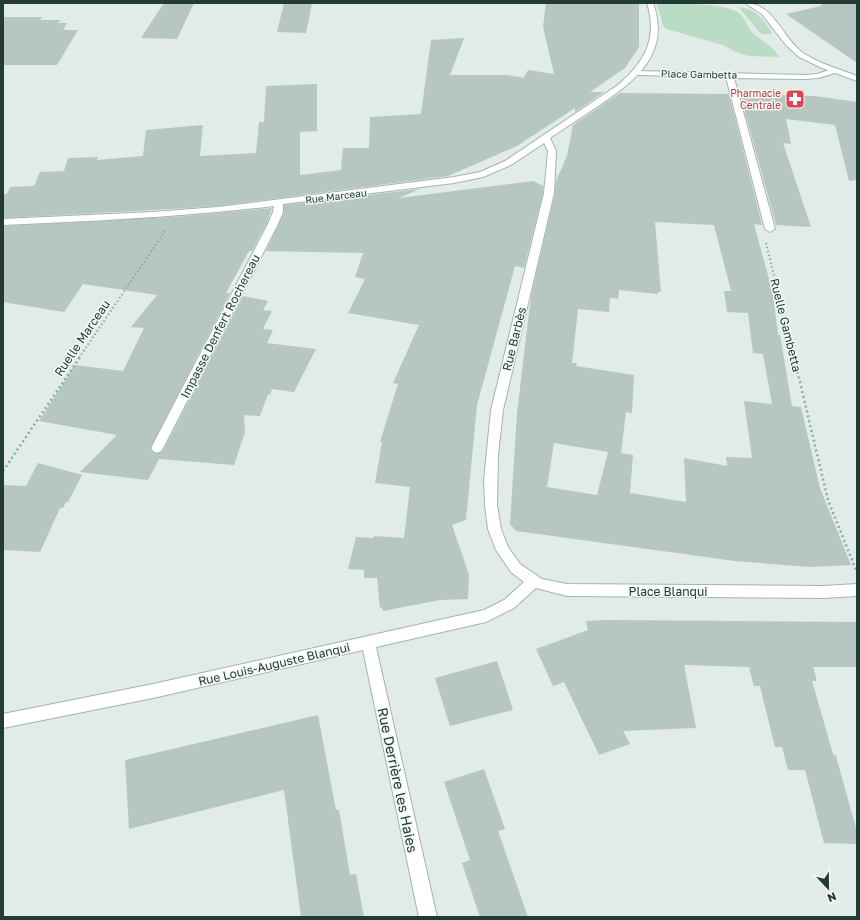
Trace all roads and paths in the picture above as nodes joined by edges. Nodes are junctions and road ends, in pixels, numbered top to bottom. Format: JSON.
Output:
{"nodes":[{"id":1,"x":650,"y":3,"type":"edge"},
{"id":2,"x":748,"y":3,"type":"edge"},
{"id":3,"x":835,"y":70,"type":"junction"},
{"id":4,"x":637,"y":73,"type":"junction"},
{"id":5,"x":729,"y":75,"type":"junction"},
{"id":6,"x":857,"y":79,"type":"edge"},
{"id":7,"x":546,"y":138,"type":"junction"},
{"id":8,"x":279,"y":203,"type":"junction"},
{"id":9,"x":175,"y":213,"type":"junction"},
{"id":10,"x":3,"y":222,"type":"edge"},
{"id":11,"x":770,"y":229,"type":"joint"},
{"id":12,"x":157,"y":448,"type":"dead end"},
{"id":13,"x":3,"y":471,"type":"edge"},
{"id":14,"x":498,"y":542,"type":"joint"},
{"id":15,"x":857,"y":572,"type":"edge"},
{"id":16,"x":534,"y":581,"type":"junction"},
{"id":17,"x":857,"y":590,"type":"edge"},
{"id":18,"x":368,"y":642,"type":"junction"},
{"id":19,"x":3,"y":720,"type":"edge"},
{"id":20,"x":428,"y":917,"type":"edge"}],
"edges":[{"from":1,"to":4,"type":"street","name":"Place Gambetta"},
{"from":2,"to":3,"type":"street"},
{"from":3,"to":5,"type":"street","name":"Place Gambetta"},
{"from":3,"to":6,"type":"street"},
{"from":4,"to":5,"type":"street","name":"Place Gambetta"},
{"from":4,"to":7,"type":"street","name":"Rue Marceau"},
{"from":5,"to":11,"type":"street"},
{"from":7,"to":8,"type":"street","name":"Rue Marceau"},
{"from":7,"to":14,"type":"street","name":"Rue Barbès"},
{"from":8,"to":9,"type":"street","name":"Rue Marceau"},
{"from":8,"to":12,"type":"street","name":"Impasse Denfert Rochereau"},
{"from":9,"to":10,"type":"street","name":"Rue Marceau"},
{"from":9,"to":13,"type":"path","name":"Ruelle Marceau"},
{"from":11,"to":15,"type":"path","name":"Ruelle Gambetta"},
{"from":14,"to":16,"type":"street","name":"Place Blanqui"},
{"from":16,"to":17,"type":"street","name":"Place Blanqui"},
{"from":16,"to":18,"type":"street","name":"Rue Louis-Auguste Blanqui"},
{"from":18,"to":19,"type":"street","name":"Rue Louis-Auguste Blanqui"},
{"from":18,"to":20,"type":"street","name":"Rue Derrière les Haies"}]}
